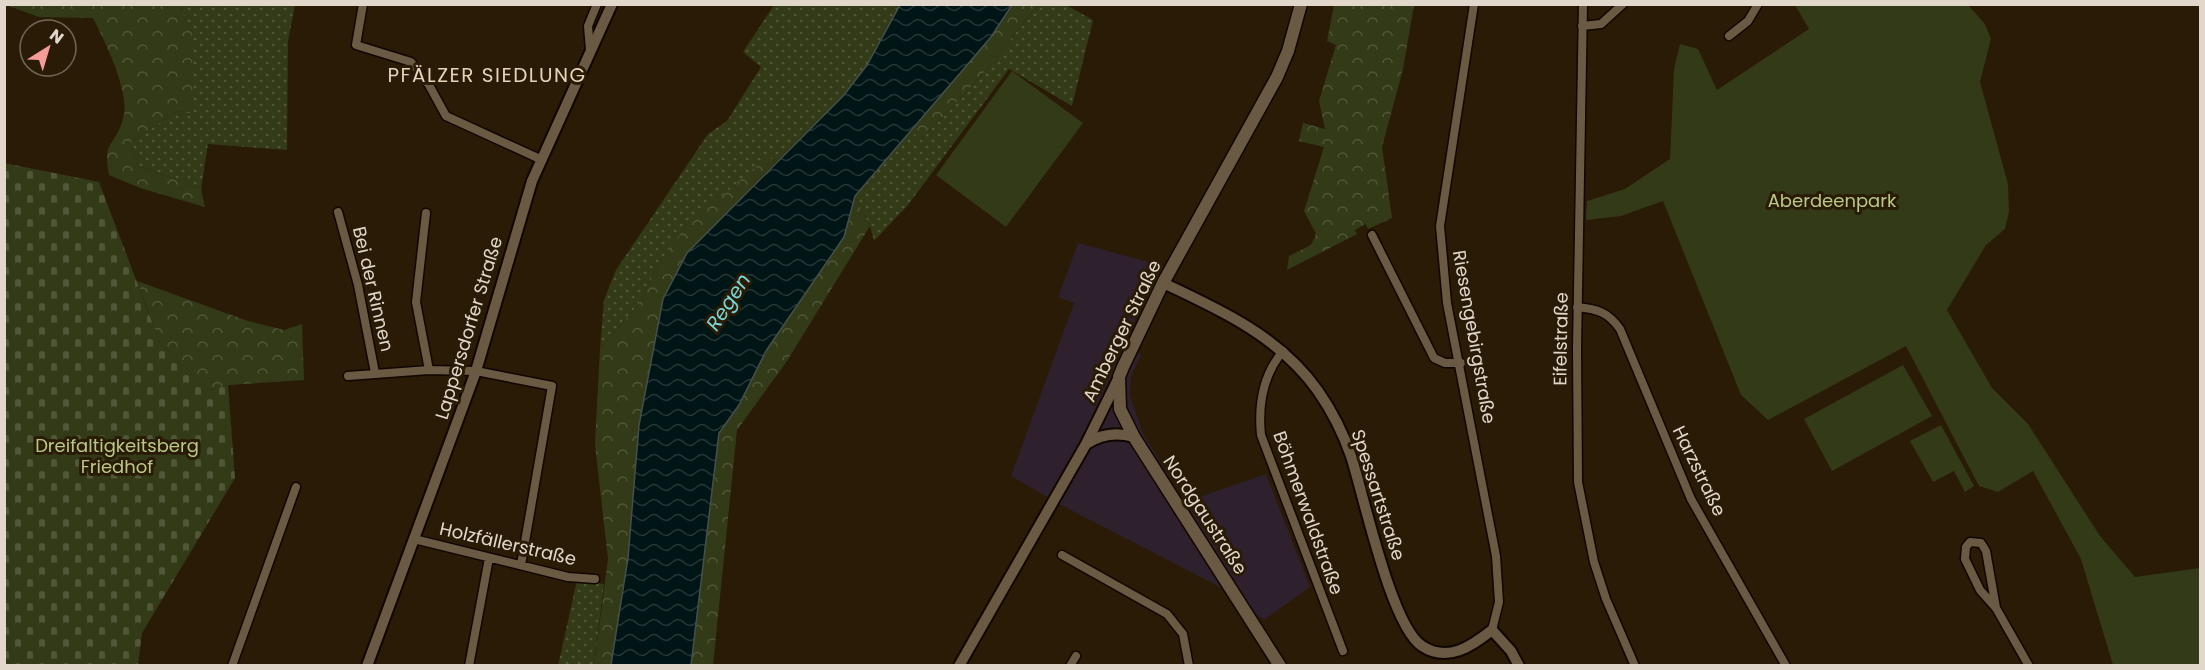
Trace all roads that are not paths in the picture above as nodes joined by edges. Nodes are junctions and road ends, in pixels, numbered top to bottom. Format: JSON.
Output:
{"nodes":[{"id":1,"x":363,"y":4,"type":"edge"},
{"id":2,"x":597,"y":4,"type":"edge"},
{"id":3,"x":612,"y":4,"type":"edge"},
{"id":4,"x":1301,"y":4,"type":"edge"},
{"id":5,"x":1474,"y":4,"type":"edge"},
{"id":6,"x":1583,"y":4,"type":"edge"},
{"id":7,"x":1623,"y":4,"type":"edge"},
{"id":8,"x":1758,"y":4,"type":"edge"},
{"id":9,"x":1582,"y":26,"type":"junction"},
{"id":10,"x":1728,"y":36,"type":"dead end"},
{"id":11,"x":590,"y":50,"type":"junction"},
{"id":12,"x":540,"y":159,"type":"junction"},
{"id":13,"x":338,"y":212,"type":"dead end"},
{"id":14,"x":426,"y":213,"type":"dead end"},
{"id":15,"x":1372,"y":235,"type":"dead end"},
{"id":16,"x":1163,"y":283,"type":"junction"},
{"id":17,"x":1577,"y":307,"type":"junction"},
{"id":18,"x":1283,"y":351,"type":"junction"},
{"id":19,"x":1461,"y":363,"type":"junction"},
{"id":20,"x":429,"y":370,"type":"junction"},
{"id":21,"x":476,"y":371,"type":"junction"},
{"id":22,"x":375,"y":373,"type":"junction"},
{"id":23,"x":348,"y":376,"type":"dead end"},
{"id":24,"x":1119,"y":377,"type":"junction"},
{"id":25,"x":1134,"y":437,"type":"junction"},
{"id":26,"x":1086,"y":444,"type":"junction"},
{"id":27,"x":296,"y":487,"type":"dead end"},
{"id":28,"x":414,"y":539,"type":"junction"},
{"id":29,"x":1062,"y":555,"type":"dead end"},
{"id":30,"x":489,"y":558,"type":"junction"},
{"id":31,"x":521,"y":565,"type":"junction"},
{"id":32,"x":595,"y":579,"type":"dead end"},
{"id":33,"x":1996,"y":608,"type":"junction"},
{"id":34,"x":1492,"y":630,"type":"junction"},
{"id":35,"x":1343,"y":651,"type":"dead end"},
{"id":36,"x":1076,"y":656,"type":"dead end"},
{"id":37,"x":232,"y":666,"type":"edge"},
{"id":38,"x":367,"y":666,"type":"edge"},
{"id":39,"x":469,"y":666,"type":"edge"},
{"id":40,"x":959,"y":666,"type":"edge"},
{"id":41,"x":1070,"y":666,"type":"edge"},
{"id":42,"x":1190,"y":666,"type":"edge"},
{"id":43,"x":1280,"y":666,"type":"edge"},
{"id":44,"x":1519,"y":666,"type":"edge"},
{"id":45,"x":1635,"y":666,"type":"edge"},
{"id":46,"x":1786,"y":666,"type":"edge"},
{"id":47,"x":2029,"y":666,"type":"edge"}],
"edges":[{"from":1,"to":12,"type":"street"},
{"from":2,"to":11,"type":"street"},
{"from":3,"to":11,"type":"street","name":"Lappersdorfer Straße"},
{"from":4,"to":16,"type":"main road","name":"Amberger Straße"},
{"from":5,"to":19,"type":"street","name":"Riesengebirgstraße"},
{"from":6,"to":9,"type":"street","name":"Eifelstraße"},
{"from":7,"to":9,"type":"street"},
{"from":8,"to":10,"type":"street"},
{"from":9,"to":17,"type":"street","name":"Eifelstraße"},
{"from":11,"to":12,"type":"street","name":"Lappersdorfer Straße"},
{"from":12,"to":21,"type":"street","name":"Lappersdorfer Straße"},
{"from":13,"to":22,"type":"street","name":"Bei der Rinnen"},
{"from":14,"to":20,"type":"street"},
{"from":15,"to":19,"type":"street"},
{"from":16,"to":18,"type":"street","name":"Spessartstraße"},
{"from":16,"to":24,"type":"main road","name":"Amberger Straße"},
{"from":17,"to":45,"type":"street","name":"Eifelstraße"},
{"from":17,"to":46,"type":"street","name":"Harzstraße"},
{"from":18,"to":34,"type":"street","name":"Spessartstraße"},
{"from":18,"to":35,"type":"street","name":"Böhmerwaldstraße"},
{"from":19,"to":34,"type":"street","name":"Riesengebirgstraße"},
{"from":20,"to":21,"type":"street"},
{"from":20,"to":22,"type":"street"},
{"from":21,"to":28,"type":"street","name":"Lappersdorfer Straße"},
{"from":21,"to":31,"type":"street"},
{"from":22,"to":23,"type":"street"},
{"from":24,"to":25,"type":"main road","name":"Nordgaustraße"},
{"from":24,"to":26,"type":"street","name":"Amberger Straße"},
{"from":25,"to":26,"type":"street"},
{"from":25,"to":43,"type":"main road","name":"Nordgaustraße"},
{"from":26,"to":40,"type":"street","name":"Amberger Straße"},
{"from":27,"to":37,"type":"street"},
{"from":28,"to":30,"type":"street","name":"Holzfällerstraße"},
{"from":28,"to":38,"type":"street","name":"Lappersdorfer Straße"},
{"from":29,"to":42,"type":"street"},
{"from":30,"to":31,"type":"street","name":"Holzfällerstraße"},
{"from":30,"to":39,"type":"street"},
{"from":31,"to":32,"type":"street","name":"Holzfällerstraße"},
{"from":33,"to":33,"type":"street"},
{"from":33,"to":47,"type":"street"},
{"from":34,"to":44,"type":"street"},
{"from":36,"to":41,"type":"street"}]}
